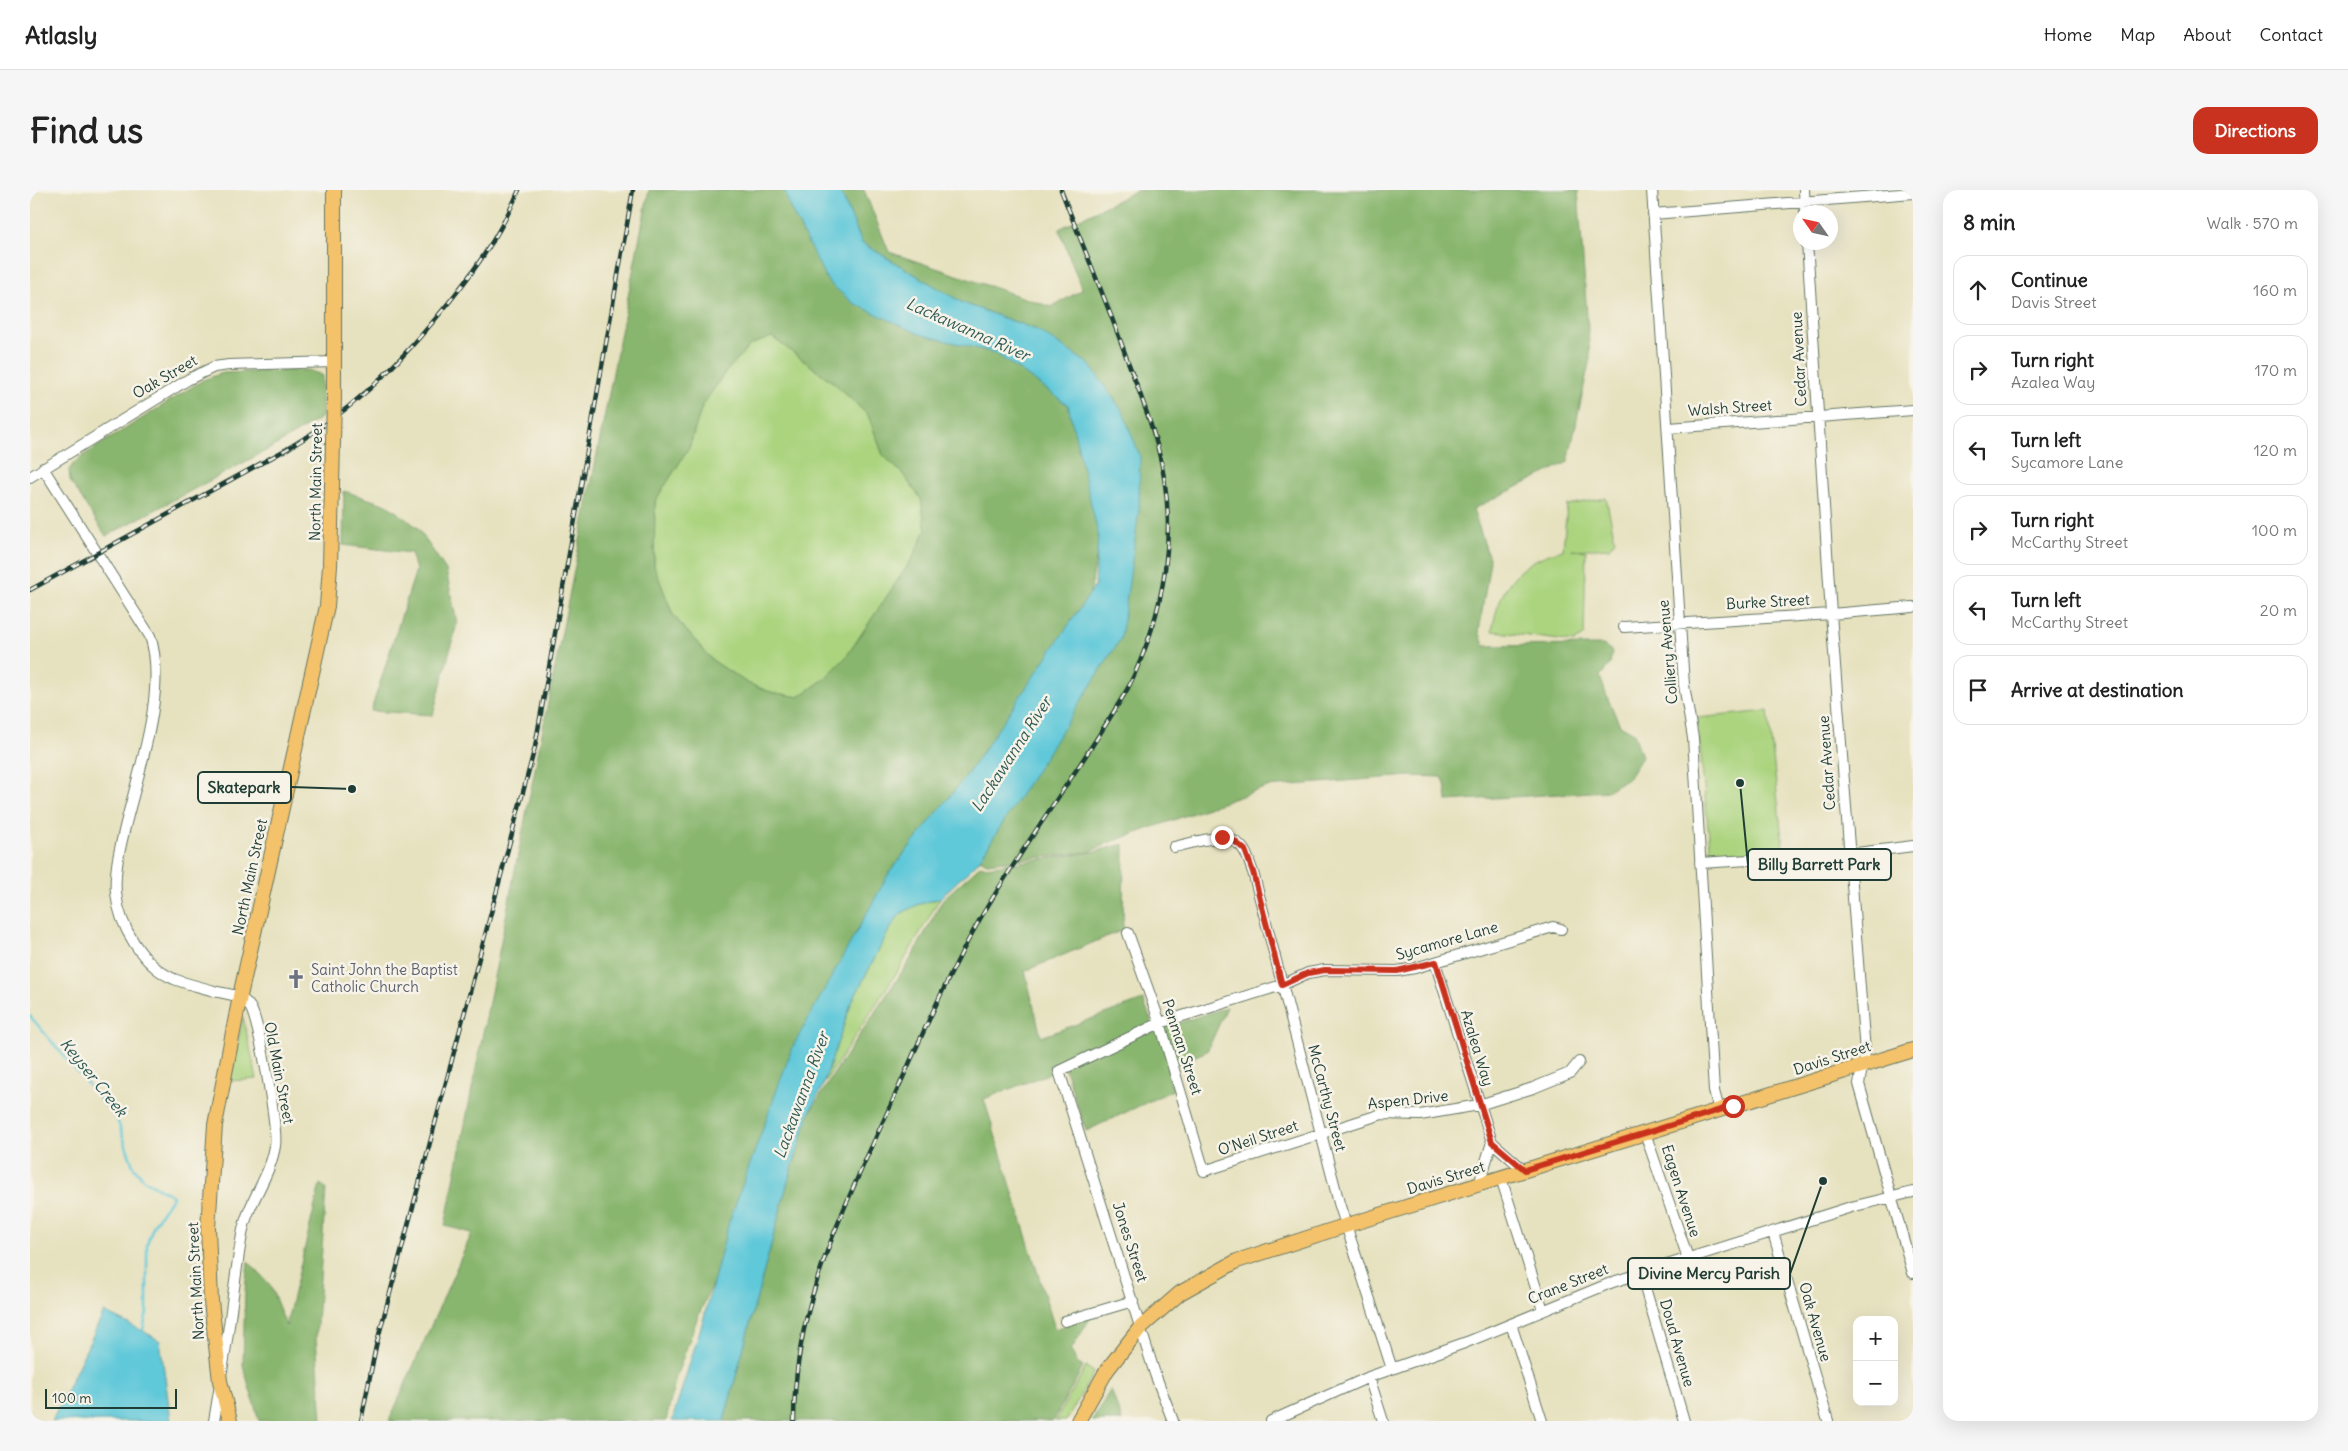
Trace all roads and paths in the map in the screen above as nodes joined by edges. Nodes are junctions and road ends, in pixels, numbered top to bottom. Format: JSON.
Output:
{"nodes":[{"id":1,"x":334,"y":190,"type":"edge"},
{"id":2,"x":1652,"y":190,"type":"edge"},
{"id":3,"x":1804,"y":190,"type":"edge"},
{"id":4,"x":1913,"y":193,"type":"edge"},
{"id":5,"x":1805,"y":205,"type":"edge"},
{"id":6,"x":1827,"y":205,"type":"edge"},
{"id":7,"x":1793,"y":208,"type":"edge"},
{"id":8,"x":1653,"y":214,"type":"junction"},
{"id":9,"x":1808,"y":250,"type":"edge"},
{"id":10,"x":334,"y":362,"type":"junction"},
{"id":11,"x":1913,"y":410,"type":"edge"},
{"id":12,"x":1818,"y":418,"type":"junction"},
{"id":13,"x":1669,"y":428,"type":"junction"},
{"id":14,"x":44,"y":468,"type":"junction"},
{"id":15,"x":30,"y":476,"type":"edge"},
{"id":16,"x":1913,"y":607,"type":"edge"},
{"id":17,"x":1831,"y":614,"type":"junction"},
{"id":18,"x":1680,"y":622,"type":"junction"},
{"id":19,"x":1624,"y":626,"type":"dead end"},
{"id":20,"x":1913,"y":846,"type":"edge"},
{"id":21,"x":1174,"y":847,"type":"dead end"},
{"id":22,"x":1849,"y":854,"type":"junction"},
{"id":23,"x":1700,"y":863,"type":"junction"},
{"id":24,"x":1561,"y":929,"type":"dead end"},
{"id":25,"x":1128,"y":933,"type":"dead end"},
{"id":26,"x":1436,"y":962,"type":"junction"},
{"id":27,"x":1282,"y":985,"type":"junction"},
{"id":28,"x":240,"y":996,"type":"junction"},
{"id":29,"x":1160,"y":1023,"type":"junction"},
{"id":30,"x":1913,"y":1050,"type":"edge"},
{"id":31,"x":1579,"y":1062,"type":"dead end"},
{"id":32,"x":1863,"y":1064,"type":"junction"},
{"id":33,"x":1059,"y":1071,"type":"joint"},
{"id":34,"x":1479,"y":1105,"type":"junction"},
{"id":35,"x":1719,"y":1110,"type":"junction"},
{"id":36,"x":1321,"y":1133,"type":"junction"},
{"id":37,"x":1646,"y":1133,"type":"junction"},
{"id":38,"x":1492,"y":1142,"type":"junction"},
{"id":39,"x":1525,"y":1170,"type":"junction"},
{"id":40,"x":1204,"y":1171,"type":"joint"},
{"id":41,"x":1502,"y":1178,"type":"junction"},
{"id":42,"x":1479,"y":1184,"type":"junction"},
{"id":43,"x":1913,"y":1192,"type":"edge"},
{"id":44,"x":1891,"y":1197,"type":"junction"},
{"id":45,"x":1346,"y":1225,"type":"junction"},
{"id":46,"x":1773,"y":1232,"type":"junction"},
{"id":47,"x":1688,"y":1258,"type":"junction"},
{"id":48,"x":1913,"y":1273,"type":"edge"},
{"id":49,"x":1641,"y":1274,"type":"junction"},
{"id":50,"x":1133,"y":1301,"type":"junction"},
{"id":51,"x":1543,"y":1310,"type":"junction"},
{"id":52,"x":1065,"y":1321,"type":"dead end"},
{"id":53,"x":1511,"y":1324,"type":"junction"},
{"id":54,"x":1140,"y":1328,"type":"junction"},
{"id":55,"x":1392,"y":1368,"type":"junction"},
{"id":56,"x":1369,"y":1377,"type":"junction"},
{"id":57,"x":220,"y":1381,"type":"junction"},
{"id":58,"x":214,"y":1421,"type":"edge"},
{"id":59,"x":230,"y":1421,"type":"edge"},
{"id":60,"x":1078,"y":1421,"type":"edge"},
{"id":61,"x":1173,"y":1421,"type":"edge"},
{"id":62,"x":1271,"y":1421,"type":"edge"},
{"id":63,"x":1383,"y":1421,"type":"edge"},
{"id":64,"x":1542,"y":1421,"type":"edge"},
{"id":65,"x":1684,"y":1421,"type":"edge"},
{"id":66,"x":1828,"y":1421,"type":"edge"}],
"edges":[{"from":1,"to":10,"type":"main road","name":"North Main Street"},
{"from":2,"to":8,"type":"street","name":"Colliery Avenue"},
{"from":3,"to":5,"type":"street"},
{"from":4,"to":6,"type":"street"},
{"from":7,"to":8,"type":"street"},
{"from":8,"to":13,"type":"street","name":"Colliery Avenue"},
{"from":9,"to":12,"type":"street","name":"Cedar Avenue"},
{"from":10,"to":14,"type":"street","name":"Oak Street"},
{"from":10,"to":28,"type":"main road","name":"North Main Street","bridge":true},
{"from":11,"to":12,"type":"street","name":"Walsh Street"},
{"from":12,"to":13,"type":"street","name":"Walsh Street"},
{"from":12,"to":17,"type":"street","name":"Cedar Avenue"},
{"from":13,"to":18,"type":"street","name":"Colliery Avenue"},
{"from":14,"to":15,"type":"street","name":"Oak Street"},
{"from":14,"to":28,"type":"street"},
{"from":16,"to":17,"type":"street","name":"Burke Street"},
{"from":17,"to":18,"type":"street","name":"Burke Street"},
{"from":17,"to":22,"type":"street","name":"Cedar Avenue"},
{"from":18,"to":19,"type":"street","name":"Burke Street"},
{"from":18,"to":23,"type":"street","name":"Colliery Avenue"},
{"from":20,"to":22,"type":"street"},
{"from":21,"to":27,"type":"street","name":"McCarthy Street"},
{"from":22,"to":23,"type":"street"},
{"from":22,"to":32,"type":"street","name":"Cedar Avenue"},
{"from":23,"to":35,"type":"street","name":"Colliery Avenue"},
{"from":24,"to":26,"type":"street","name":"Sycamore Lane"},
{"from":25,"to":29,"type":"street","name":"Penman Street"},
{"from":26,"to":27,"type":"street","name":"Sycamore Lane"},
{"from":26,"to":34,"type":"street","name":"Azalea Way"},
{"from":27,"to":29,"type":"street","name":"Sycamore Lane"},
{"from":27,"to":36,"type":"street","name":"McCarthy Street"},
{"from":28,"to":57,"type":"main road","name":"North Main Street"},
{"from":28,"to":57,"type":"street","name":"Old Main Street"},
{"from":29,"to":33,"type":"street","name":"Sycamore Lane"},
{"from":29,"to":40,"type":"street","name":"Penman Street"},
{"from":30,"to":32,"type":"main road","name":"Davis Street"},
{"from":31,"to":34,"type":"street","name":"Aspen Drive"},
{"from":32,"to":35,"type":"main road","name":"Davis Street"},
{"from":32,"to":44,"type":"street","name":"Cedar Avenue"},
{"from":33,"to":50,"type":"street","name":"Jones Street"},
{"from":34,"to":36,"type":"street","name":"Aspen Drive"},
{"from":34,"to":38,"type":"street","name":"Azalea Way"},
{"from":35,"to":37,"type":"main road","name":"Davis Street"},
{"from":36,"to":40,"type":"street","name":"O'Neil Street"},
{"from":36,"to":45,"type":"street","name":"McCarthy Street"},
{"from":37,"to":39,"type":"main road","name":"Davis Street"},
{"from":37,"to":47,"type":"street","name":"Eagen Avenue"},
{"from":38,"to":39,"type":"street"},
{"from":38,"to":42,"type":"street"},
{"from":39,"to":41,"type":"main road","name":"Davis Street"},
{"from":41,"to":42,"type":"main road","name":"Davis Street"},
{"from":41,"to":51,"type":"street"},
{"from":42,"to":45,"type":"main road","name":"Davis Street"},
{"from":43,"to":44,"type":"street","name":"Crane Street"},
{"from":44,"to":46,"type":"street","name":"Crane Street"},
{"from":44,"to":48,"type":"street","name":"Cedar Avenue"},
{"from":45,"to":54,"type":"main road","name":"Davis Street"},
{"from":45,"to":55,"type":"street","name":"McCarthy Street"},
{"from":46,"to":47,"type":"street","name":"Crane Street"},
{"from":46,"to":66,"type":"street","name":"Oak Avenue"},
{"from":47,"to":49,"type":"street","name":"Crane Street"},
{"from":49,"to":51,"type":"street","name":"Crane Street"},
{"from":49,"to":65,"type":"street","name":"Doud Avenue"},
{"from":50,"to":52,"type":"street"},
{"from":50,"to":54,"type":"street","name":"Jones Street"},
{"from":51,"to":53,"type":"street","name":"Crane Street"},
{"from":53,"to":55,"type":"street","name":"Crane Street"},
{"from":53,"to":64,"type":"street"},
{"from":54,"to":60,"type":"main road","name":"Davis Street"},
{"from":54,"to":61,"type":"street","name":"Jones Street"},
{"from":55,"to":56,"type":"street","name":"Crane Street"},
{"from":56,"to":62,"type":"street","name":"Crane Street"},
{"from":56,"to":63,"type":"street"},
{"from":57,"to":58,"type":"street","name":"Old Main Street"},
{"from":57,"to":59,"type":"main road","name":"North Main Street"}]}
